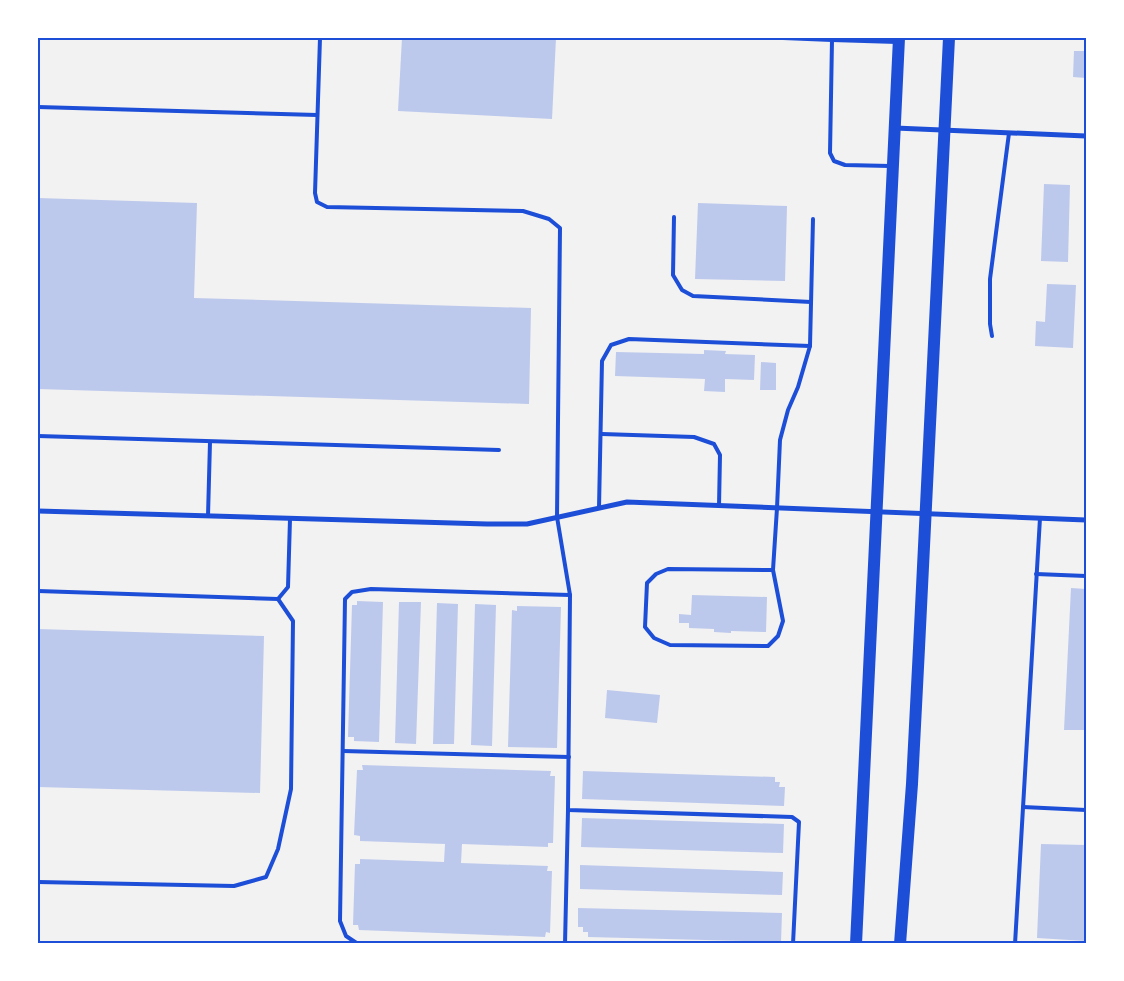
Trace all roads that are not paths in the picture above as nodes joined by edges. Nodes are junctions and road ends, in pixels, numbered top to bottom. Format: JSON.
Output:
{"nodes":[{"id":1,"x":320,"y":38,"type":"edge"},
{"id":2,"x":783,"y":38,"type":"edge"},
{"id":3,"x":949,"y":38,"type":"edge"},
{"id":4,"x":832,"y":40,"type":"junction"},
{"id":5,"x":899,"y":40,"type":"edge"},
{"id":6,"x":38,"y":107,"type":"edge"},
{"id":7,"x":317,"y":115,"type":"junction"},
{"id":8,"x":894,"y":128,"type":"junction"},
{"id":9,"x":944,"y":130,"type":"junction"},
{"id":10,"x":1009,"y":133,"type":"junction"},
{"id":11,"x":1086,"y":136,"type":"edge"},
{"id":12,"x":893,"y":166,"type":"junction"},
{"id":13,"x":674,"y":217,"type":"dead end"},
{"id":14,"x":813,"y":219,"type":"dead end"},
{"id":15,"x":811,"y":302,"type":"junction"},
{"id":16,"x":992,"y":336,"type":"dead end"},
{"id":17,"x":810,"y":346,"type":"junction"},
{"id":18,"x":602,"y":434,"type":"junction"},
{"id":19,"x":38,"y":436,"type":"edge"},
{"id":20,"x":210,"y":442,"type":"junction"},
{"id":21,"x":499,"y":450,"type":"dead end"},
{"id":22,"x":719,"y":506,"type":"junction"},
{"id":23,"x":600,"y":508,"type":"junction"},
{"id":24,"x":777,"y":508,"type":"junction"},
{"id":25,"x":38,"y":511,"type":"edge"},
{"id":26,"x":876,"y":512,"type":"junction"},
{"id":27,"x":926,"y":513,"type":"junction"},
{"id":28,"x":208,"y":516,"type":"junction"},
{"id":29,"x":557,"y":517,"type":"junction"},
{"id":30,"x":1040,"y":518,"type":"junction"},
{"id":31,"x":290,"y":519,"type":"junction"},
{"id":32,"x":1086,"y":520,"type":"edge"},
{"id":33,"x":773,"y":570,"type":"junction"},
{"id":34,"x":1036,"y":574,"type":"junction"},
{"id":35,"x":1086,"y":576,"type":"edge"},
{"id":36,"x":38,"y":591,"type":"edge"},
{"id":37,"x":570,"y":595,"type":"junction"},
{"id":38,"x":278,"y":599,"type":"junction"},
{"id":39,"x":343,"y":751,"type":"junction"},
{"id":40,"x":569,"y":757,"type":"junction"},
{"id":41,"x":1023,"y":806,"type":"junction"},
{"id":42,"x":568,"y":810,"type":"junction"},
{"id":43,"x":1086,"y":810,"type":"edge"},
{"id":44,"x":38,"y":882,"type":"edge"},
{"id":45,"x":358,"y":944,"type":"edge"},
{"id":46,"x":564,"y":944,"type":"edge"},
{"id":47,"x":793,"y":944,"type":"edge"},
{"id":48,"x":856,"y":944,"type":"edge"},
{"id":49,"x":900,"y":944,"type":"edge"},
{"id":50,"x":1015,"y":944,"type":"edge"}],
"edges":[{"from":1,"to":7,"type":"lane"},
{"from":2,"to":4,"type":"lane"},
{"from":3,"to":9,"type":"main road"},
{"from":4,"to":5,"type":"lane"},
{"from":4,"to":12,"type":"lane"},
{"from":5,"to":8,"type":"main road"},
{"from":6,"to":7,"type":"lane"},
{"from":7,"to":29,"type":"lane"},
{"from":8,"to":9,"type":"street"},
{"from":8,"to":12,"type":"main road"},
{"from":9,"to":10,"type":"street"},
{"from":9,"to":27,"type":"main road"},
{"from":10,"to":11,"type":"street"},
{"from":10,"to":16,"type":"lane"},
{"from":12,"to":26,"type":"main road"},
{"from":13,"to":15,"type":"lane"},
{"from":14,"to":15,"type":"lane"},
{"from":15,"to":17,"type":"lane"},
{"from":17,"to":18,"type":"lane"},
{"from":17,"to":24,"type":"lane"},
{"from":18,"to":22,"type":"lane"},
{"from":18,"to":23,"type":"lane"},
{"from":19,"to":20,"type":"lane"},
{"from":20,"to":21,"type":"lane"},
{"from":20,"to":28,"type":"lane"},
{"from":22,"to":23,"type":"street"},
{"from":22,"to":24,"type":"street"},
{"from":23,"to":29,"type":"street"},
{"from":24,"to":26,"type":"street"},
{"from":24,"to":33,"type":"lane"},
{"from":25,"to":28,"type":"street"},
{"from":26,"to":27,"type":"street"},
{"from":26,"to":48,"type":"main road"},
{"from":27,"to":30,"type":"street"},
{"from":27,"to":49,"type":"main road"},
{"from":28,"to":31,"type":"street"},
{"from":29,"to":31,"type":"street"},
{"from":29,"to":37,"type":"lane"},
{"from":30,"to":32,"type":"street"},
{"from":30,"to":34,"type":"lane"},
{"from":31,"to":38,"type":"lane"},
{"from":33,"to":33,"type":"lane"},
{"from":34,"to":35,"type":"lane"},
{"from":34,"to":41,"type":"lane"},
{"from":36,"to":38,"type":"lane"},
{"from":37,"to":39,"type":"lane"},
{"from":37,"to":40,"type":"lane"},
{"from":38,"to":44,"type":"lane"},
{"from":39,"to":40,"type":"lane"},
{"from":39,"to":45,"type":"lane"},
{"from":40,"to":42,"type":"lane"},
{"from":41,"to":43,"type":"lane"},
{"from":41,"to":50,"type":"lane"},
{"from":42,"to":46,"type":"lane"},
{"from":42,"to":47,"type":"lane"}]}
